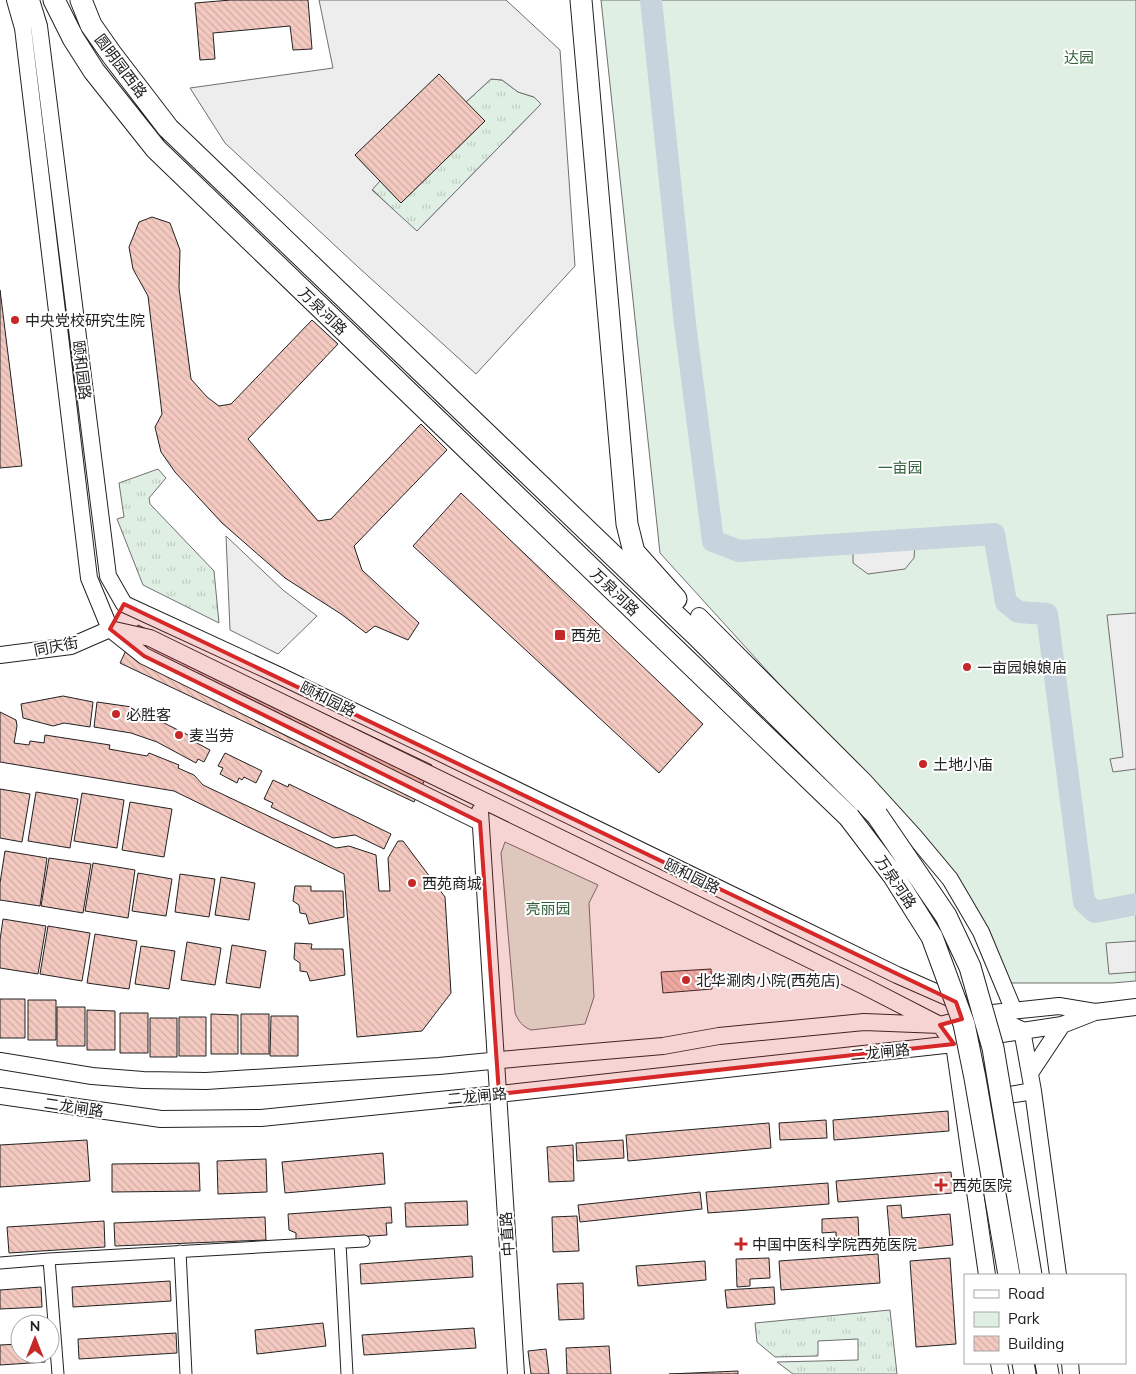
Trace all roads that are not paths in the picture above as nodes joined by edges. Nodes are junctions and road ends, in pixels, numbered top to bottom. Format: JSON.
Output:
{"nodes":[{"id":1,"x":15,"y":0,"type":"edge"},
{"id":2,"x":31,"y":0,"type":"edge"},
{"id":3,"x":54,"y":0,"type":"edge"},
{"id":4,"x":81,"y":0,"type":"edge"},
{"id":5,"x":581,"y":0,"type":"edge"},
{"id":6,"x":168,"y":128,"type":"joint"},
{"id":7,"x":124,"y":604,"type":"junction"},
{"id":8,"x":699,"y":616,"type":"dead end"},
{"id":9,"x":110,"y":629,"type":"junction"},
{"id":10,"x":698,"y":637,"type":"junction"},
{"id":11,"x":0,"y":655,"type":"edge"},
{"id":12,"x":479,"y":799,"type":"junction"},
{"id":13,"x":480,"y":822,"type":"junction"},
{"id":14,"x":1136,"y":1007,"type":"edge"},
{"id":15,"x":1014,"y":1011,"type":"junction"},
{"id":16,"x":1094,"y":1012,"type":"junction"},
{"id":17,"x":983,"y":1014,"type":"junction"},
{"id":18,"x":940,"y":1025,"type":"junction"},
{"id":19,"x":1062,"y":1025,"type":"junction"},
{"id":20,"x":1022,"y":1030,"type":"junction"},
{"id":21,"x":988,"y":1036,"type":"junction"},
{"id":22,"x":954,"y":1044,"type":"junction"},
{"id":23,"x":497,"y":1060,"type":"junction"},
{"id":24,"x":0,"y":1061,"type":"edge"},
{"id":25,"x":1030,"y":1074,"type":"junction"},
{"id":26,"x":1033,"y":1091,"type":"junction"},
{"id":27,"x":498,"y":1094,"type":"junction"},
{"id":28,"x":0,"y":1096,"type":"edge"},
{"id":29,"x":1000,"y":1097,"type":"junction"},
{"id":30,"x":962,"y":1103,"type":"junction"},
{"id":31,"x":364,"y":1242,"type":"dead end"},
{"id":32,"x":340,"y":1243,"type":"junction"},
{"id":33,"x":180,"y":1252,"type":"junction"},
{"id":34,"x":49,"y":1259,"type":"junction"},
{"id":35,"x":0,"y":1263,"type":"edge"},
{"id":36,"x":987,"y":1274,"type":"edge"},
{"id":37,"x":1008,"y":1274,"type":"edge"},
{"id":38,"x":1031,"y":1274,"type":"edge"},
{"id":39,"x":1058,"y":1274,"type":"edge"},
{"id":40,"x":58,"y":1374,"type":"edge"},
{"id":41,"x":186,"y":1374,"type":"edge"},
{"id":42,"x":347,"y":1374,"type":"edge"},
{"id":43,"x":516,"y":1374,"type":"edge"}],
"edges":[{"from":1,"to":9,"type":"main road","name":"颐和园路"},
{"from":2,"to":7,"type":"main road","name":"颐和园路"},
{"from":3,"to":37,"type":"highway","name":"万泉河路","bridge":true},
{"from":4,"to":6,"type":"highway","name":"圆明园西路"},
{"from":5,"to":10,"type":"highway"},
{"from":6,"to":10,"type":"highway","name":"万泉河路"},
{"from":7,"to":9,"type":"main road"},
{"from":7,"to":17,"type":"main road","name":"颐和园路"},
{"from":8,"to":15,"type":"main road"},
{"from":9,"to":11,"type":"main road","name":"同庆街"},
{"from":9,"to":12,"type":"main road","name":"颐和园路"},
{"from":9,"to":13,"type":"main road","name":"颐和园路"},
{"from":10,"to":38,"type":"highway","name":"万泉河路","bridge":true},
{"from":12,"to":13,"type":"main road"},
{"from":12,"to":18,"type":"main road","name":"颐和园路"},
{"from":13,"to":23,"type":"main road"},
{"from":14,"to":16,"type":"main road","name":"颐和园路"},
{"from":15,"to":16,"type":"main road","name":"颐和园路"},
{"from":15,"to":17,"type":"main road","name":"颐和园路"},
{"from":16,"to":19,"type":"main road","name":"颐和园路"},
{"from":17,"to":18,"type":"main road","name":"二龙闸路"},
{"from":17,"to":20,"type":"main road"},
{"from":17,"to":21,"type":"main road"},
{"from":18,"to":22,"type":"main road"},
{"from":18,"to":23,"type":"main road","name":"二龙闸路"},
{"from":19,"to":20,"type":"main road","name":"颐和园路"},
{"from":19,"to":25,"type":"main road"},
{"from":20,"to":21,"type":"main road","name":"颐和园路"},
{"from":20,"to":25,"type":"main road"},
{"from":21,"to":22,"type":"main road","name":"二龙闸路"},
{"from":21,"to":29,"type":"main road"},
{"from":22,"to":27,"type":"main road","name":"二龙闸路"},
{"from":22,"to":30,"type":"main road"},
{"from":23,"to":24,"type":"main road","name":"二龙闸路"},
{"from":23,"to":27,"type":"main road","name":"中直路"},
{"from":25,"to":26,"type":"main road"},
{"from":26,"to":29,"type":"main road"},
{"from":26,"to":39,"type":"main road"},
{"from":27,"to":28,"type":"main road","name":"二龙闸路"},
{"from":27,"to":43,"type":"main road","name":"中直路"},
{"from":29,"to":30,"type":"main road"},
{"from":30,"to":36,"type":"main road"},
{"from":31,"to":32,"type":"street"},
{"from":32,"to":33,"type":"street"},
{"from":32,"to":42,"type":"street"},
{"from":33,"to":34,"type":"street"},
{"from":33,"to":41,"type":"street"},
{"from":34,"to":35,"type":"street"},
{"from":34,"to":40,"type":"street"}]}
